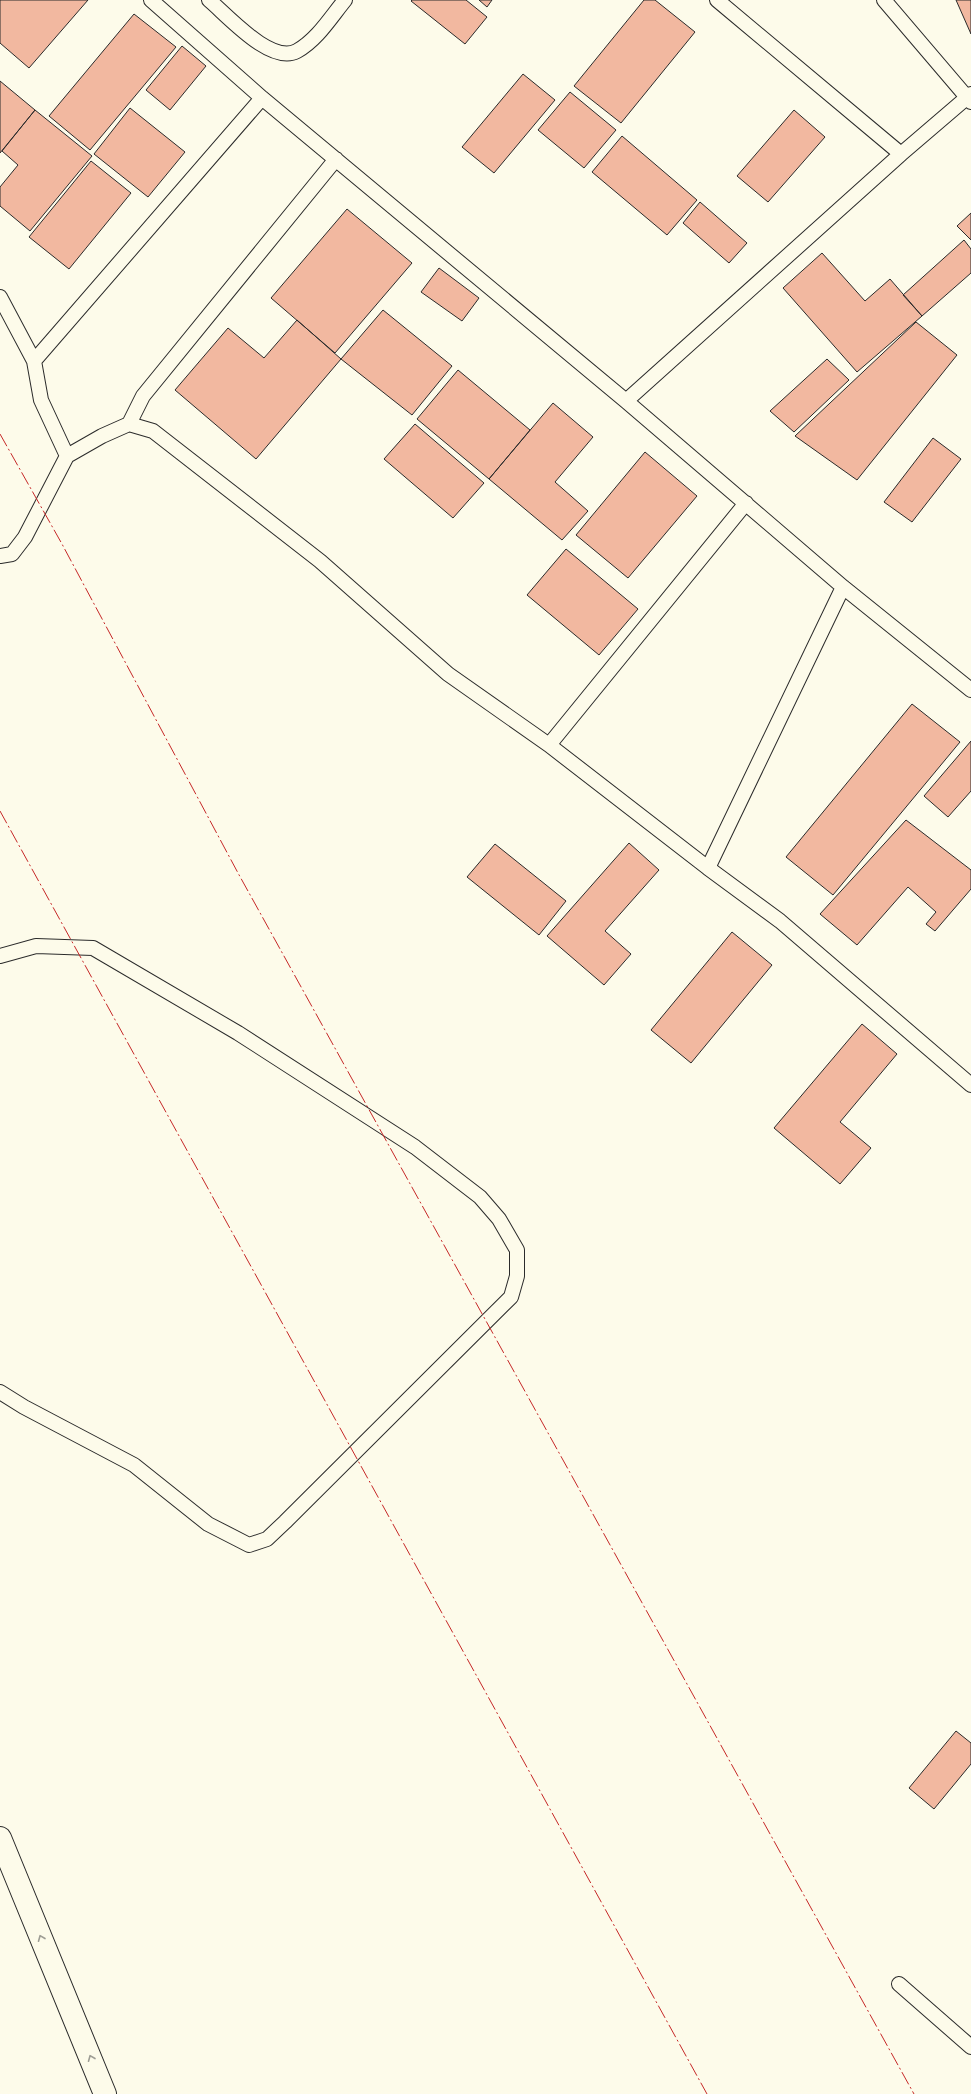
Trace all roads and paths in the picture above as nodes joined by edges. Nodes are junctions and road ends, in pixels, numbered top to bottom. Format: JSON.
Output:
{"nodes":[{"id":1,"x":151,"y":0,"type":"edge"},
{"id":2,"x":209,"y":0,"type":"edge"},
{"id":3,"x":345,"y":0,"type":"edge"},
{"id":4,"x":717,"y":0,"type":"edge"},
{"id":5,"x":884,"y":0,"type":"edge"},
{"id":6,"x":262,"y":98,"type":"junction"},
{"id":7,"x":970,"y":98,"type":"edge"},
{"id":8,"x":901,"y":154,"type":"junction"},
{"id":9,"x":336,"y":159,"type":"junction"},
{"id":10,"x":0,"y":297,"type":"edge"},
{"id":11,"x":34,"y":361,"type":"junction"},
{"id":12,"x":626,"y":401,"type":"junction"},
{"id":13,"x":129,"y":424,"type":"junction"},
{"id":14,"x":67,"y":456,"type":"junction"},
{"id":15,"x":746,"y":503,"type":"junction"},
{"id":16,"x":0,"y":556,"type":"edge"},
{"id":17,"x":844,"y":587,"type":"junction"},
{"id":18,"x":971,"y":690,"type":"edge"},
{"id":19,"x":549,"y":745,"type":"junction"},
{"id":20,"x":708,"y":868,"type":"junction"},
{"id":21,"x":0,"y":956,"type":"edge"},
{"id":22,"x":971,"y":1085,"type":"edge"},
{"id":23,"x":0,"y":1392,"type":"edge"},
{"id":24,"x":0,"y":1838,"type":"edge"},
{"id":25,"x":898,"y":1984,"type":"dead end"},
{"id":26,"x":971,"y":2047,"type":"edge"},
{"id":27,"x":105,"y":2094,"type":"edge"}],
"edges":[{"from":1,"to":6,"type":"street"},
{"from":2,"to":3,"type":"street"},
{"from":4,"to":8,"type":"street"},
{"from":5,"to":7,"type":"street"},
{"from":6,"to":9,"type":"street"},
{"from":6,"to":11,"type":"street"},
{"from":7,"to":8,"type":"street"},
{"from":8,"to":12,"type":"street"},
{"from":9,"to":12,"type":"street"},
{"from":9,"to":13,"type":"street"},
{"from":10,"to":11,"type":"street"},
{"from":11,"to":14,"type":"street"},
{"from":12,"to":15,"type":"street"},
{"from":13,"to":14,"type":"street"},
{"from":13,"to":19,"type":"street"},
{"from":14,"to":16,"type":"street"},
{"from":15,"to":17,"type":"street"},
{"from":15,"to":19,"type":"street"},
{"from":17,"to":18,"type":"street"},
{"from":17,"to":20,"type":"street"},
{"from":19,"to":20,"type":"street"},
{"from":20,"to":22,"type":"street"},
{"from":21,"to":23,"type":"street"},
{"from":27,"to":24,"type":"highway","one_way":true},
{"from":25,"to":26,"type":"street"}]}
